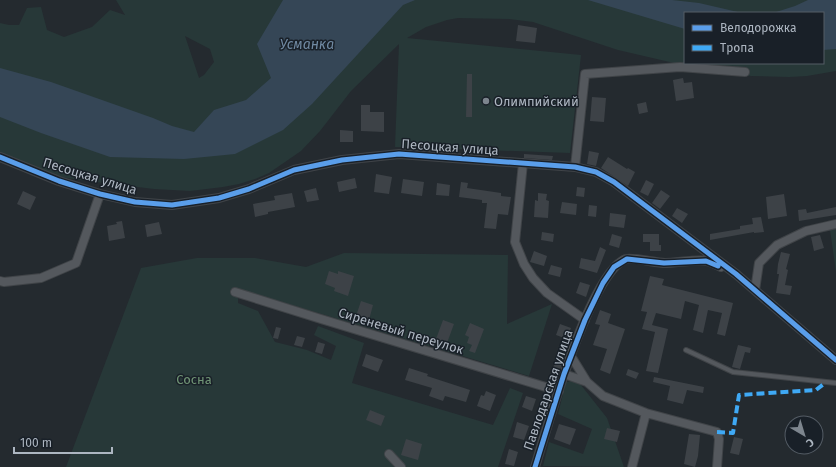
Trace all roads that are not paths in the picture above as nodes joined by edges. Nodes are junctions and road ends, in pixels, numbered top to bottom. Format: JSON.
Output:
{"nodes":[{"id":1,"x":745,"y":72,"type":"dead end"},
{"id":2,"x":0,"y":157,"type":"edge"},
{"id":3,"x":523,"y":163,"type":"junction"},
{"id":4,"x":575,"y":168,"type":"junction"},
{"id":5,"x":100,"y":194,"type":"junction"},
{"id":6,"x":836,"y":224,"type":"edge"},
{"id":7,"x":736,"y":274,"type":"junction"},
{"id":8,"x":0,"y":281,"type":"edge"},
{"id":9,"x":755,"y":290,"type":"junction"},
{"id":10,"x":236,"y":292,"type":"dead end"},
{"id":11,"x":589,"y":312,"type":"junction"},
{"id":12,"x":576,"y":314,"type":"junction"},
{"id":13,"x":585,"y":320,"type":"junction"},
{"id":14,"x":686,"y":350,"type":"dead end"},
{"id":15,"x":571,"y":356,"type":"junction"},
{"id":16,"x":836,"y":360,"type":"edge"},
{"id":17,"x":564,"y":374,"type":"junction"},
{"id":18,"x":587,"y":382,"type":"junction"},
{"id":19,"x":836,"y":384,"type":"edge"},
{"id":20,"x":559,"y":391,"type":"junction"},
{"id":21,"x":646,"y":412,"type":"junction"},
{"id":22,"x":389,"y":454,"type":"dead end"},
{"id":23,"x":401,"y":467,"type":"edge"},
{"id":24,"x":535,"y":467,"type":"edge"},
{"id":25,"x":632,"y":467,"type":"edge"},
{"id":26,"x":717,"y":467,"type":"edge"}],
"edges":[{"from":1,"to":4,"type":"street"},
{"from":2,"to":5,"type":"street","name":"Песоцкая улица"},
{"from":3,"to":4,"type":"street","name":"Песоцкая улица"},
{"from":3,"to":5,"type":"street","name":"Песоцкая улица"},
{"from":3,"to":12,"type":"street"},
{"from":4,"to":7,"type":"street","name":"Песоцкая улица"},
{"from":5,"to":8,"type":"street"},
{"from":6,"to":9,"type":"street"},
{"from":7,"to":9,"type":"street","name":"Песоцкая улица"},
{"from":7,"to":11,"type":"street","name":"Песоцкая улица"},
{"from":9,"to":16,"type":"street","name":"Песоцкая улица"},
{"from":10,"to":20,"type":"street","name":"Сиреневый переулок"},
{"from":11,"to":12,"type":"street"},
{"from":11,"to":13,"type":"street","name":"Песоцкая улица"},
{"from":12,"to":13,"type":"street"},
{"from":13,"to":15,"type":"street","name":"Павлодарская улица"},
{"from":14,"to":19,"type":"lane"},
{"from":15,"to":17,"type":"street","name":"Павлодарская улица"},
{"from":15,"to":18,"type":"street"},
{"from":17,"to":18,"type":"street"},
{"from":17,"to":20,"type":"street","name":"Павлодарская улица"},
{"from":18,"to":21,"type":"street"},
{"from":20,"to":24,"type":"street","name":"Павлодарская улица"},
{"from":21,"to":25,"type":"street"},
{"from":21,"to":26,"type":"street"},
{"from":22,"to":23,"type":"street"}]}
